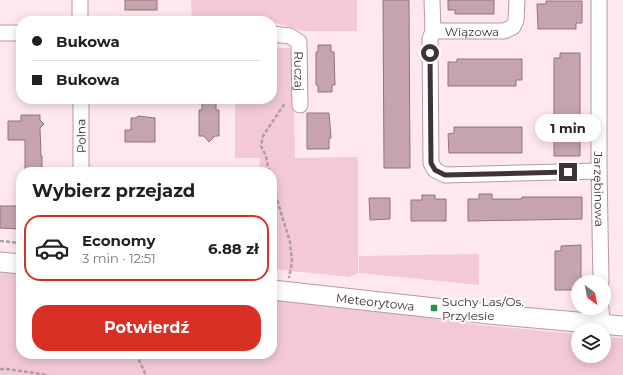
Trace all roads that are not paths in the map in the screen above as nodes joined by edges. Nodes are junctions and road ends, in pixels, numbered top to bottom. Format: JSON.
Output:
{"nodes":[{"id":1,"x":80,"y":0,"type":"edge"},
{"id":2,"x":432,"y":0,"type":"edge"},
{"id":3,"x":517,"y":0,"type":"edge"},
{"id":4,"x":600,"y":0,"type":"edge"},
{"id":5,"x":80,"y":16,"type":"edge"},
{"id":6,"x":433,"y":31,"type":"junction"},
{"id":7,"x":0,"y":33,"type":"edge"},
{"id":8,"x":16,"y":33,"type":"edge"},
{"id":9,"x":277,"y":35,"type":"edge"},
{"id":10,"x":81,"y":104,"type":"edge"},
{"id":11,"x":300,"y":105,"type":"dead end"},
{"id":12,"x":81,"y":167,"type":"edge"},
{"id":13,"x":600,"y":171,"type":"junction"},
{"id":14,"x":0,"y":262,"type":"edge"},
{"id":15,"x":16,"y":264,"type":"edge"},
{"id":16,"x":601,"y":275,"type":"edge"},
{"id":17,"x":280,"y":286,"type":"edge"},
{"id":18,"x":602,"y":316,"type":"edge"},
{"id":19,"x":623,"y":326,"type":"edge"}],
"edges":[{"from":1,"to":5,"type":"street"},
{"from":2,"to":6,"type":"street","name":"Wiązowa"},
{"from":3,"to":6,"type":"street","name":"Wiązowa"},
{"from":4,"to":13,"type":"street","name":"Jarzębinowa"},
{"from":6,"to":13,"type":"street"},
{"from":7,"to":8,"type":"street"},
{"from":9,"to":11,"type":"street","name":"Ruczaj"},
{"from":10,"to":12,"type":"street","name":"Polna"},
{"from":13,"to":16,"type":"street","name":"Jarzębinowa"},
{"from":14,"to":15,"type":"street"},
{"from":17,"to":18,"type":"street","name":"Meteorytowa"},
{"from":18,"to":19,"type":"street","name":"Meteorytowa"}]}
